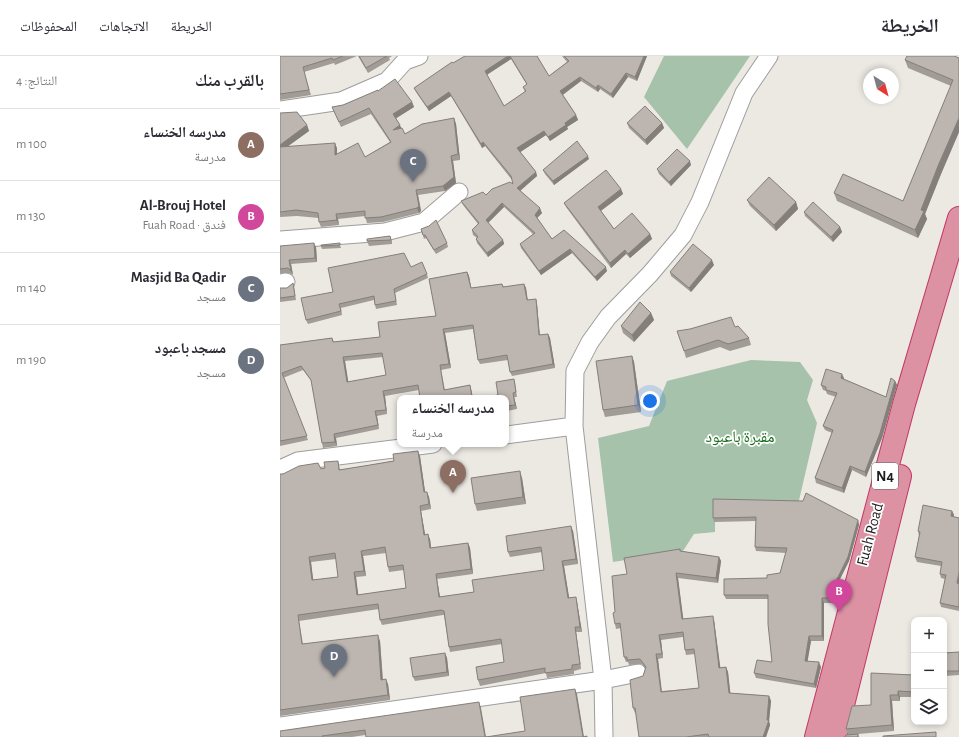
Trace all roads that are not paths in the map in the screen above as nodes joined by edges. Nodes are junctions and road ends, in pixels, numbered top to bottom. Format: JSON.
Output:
{"nodes":[{"id":1,"x":419,"y":56,"type":"edge"},
{"id":2,"x":769,"y":56,"type":"edge"},
{"id":3,"x":280,"y":110,"type":"edge"},
{"id":4,"x":459,"y":192,"type":"dead end"},
{"id":5,"x":959,"y":218,"type":"edge"},
{"id":6,"x":280,"y":240,"type":"edge"},
{"id":7,"x":959,"y":269,"type":"edge"},
{"id":8,"x":574,"y":426,"type":"junction"},
{"id":9,"x":509,"y":435,"type":"edge"},
{"id":10,"x":409,"y":447,"type":"edge"},
{"id":11,"x":280,"y":469,"type":"edge"},
{"id":12,"x":638,"y":673,"type":"dead end"},
{"id":13,"x":603,"y":680,"type":"junction"},
{"id":14,"x":280,"y":726,"type":"edge"},
{"id":15,"x":604,"y":737,"type":"edge"},
{"id":16,"x":816,"y":737,"type":"edge"},
{"id":17,"x":835,"y":737,"type":"edge"}],
"edges":[{"from":1,"to":3,"type":"street"},
{"from":2,"to":8,"type":"street"},
{"from":4,"to":6,"type":"street"},
{"from":5,"to":16,"type":"highway","name":"Fuah Road","number":"N4"},
{"from":7,"to":17,"type":"highway","name":"Fuah Road","number":"N4"},
{"from":8,"to":9,"type":"street"},
{"from":8,"to":13,"type":"street"},
{"from":10,"to":11,"type":"street"},
{"from":12,"to":13,"type":"street"},
{"from":13,"to":14,"type":"street"},
{"from":13,"to":15,"type":"street"}]}
